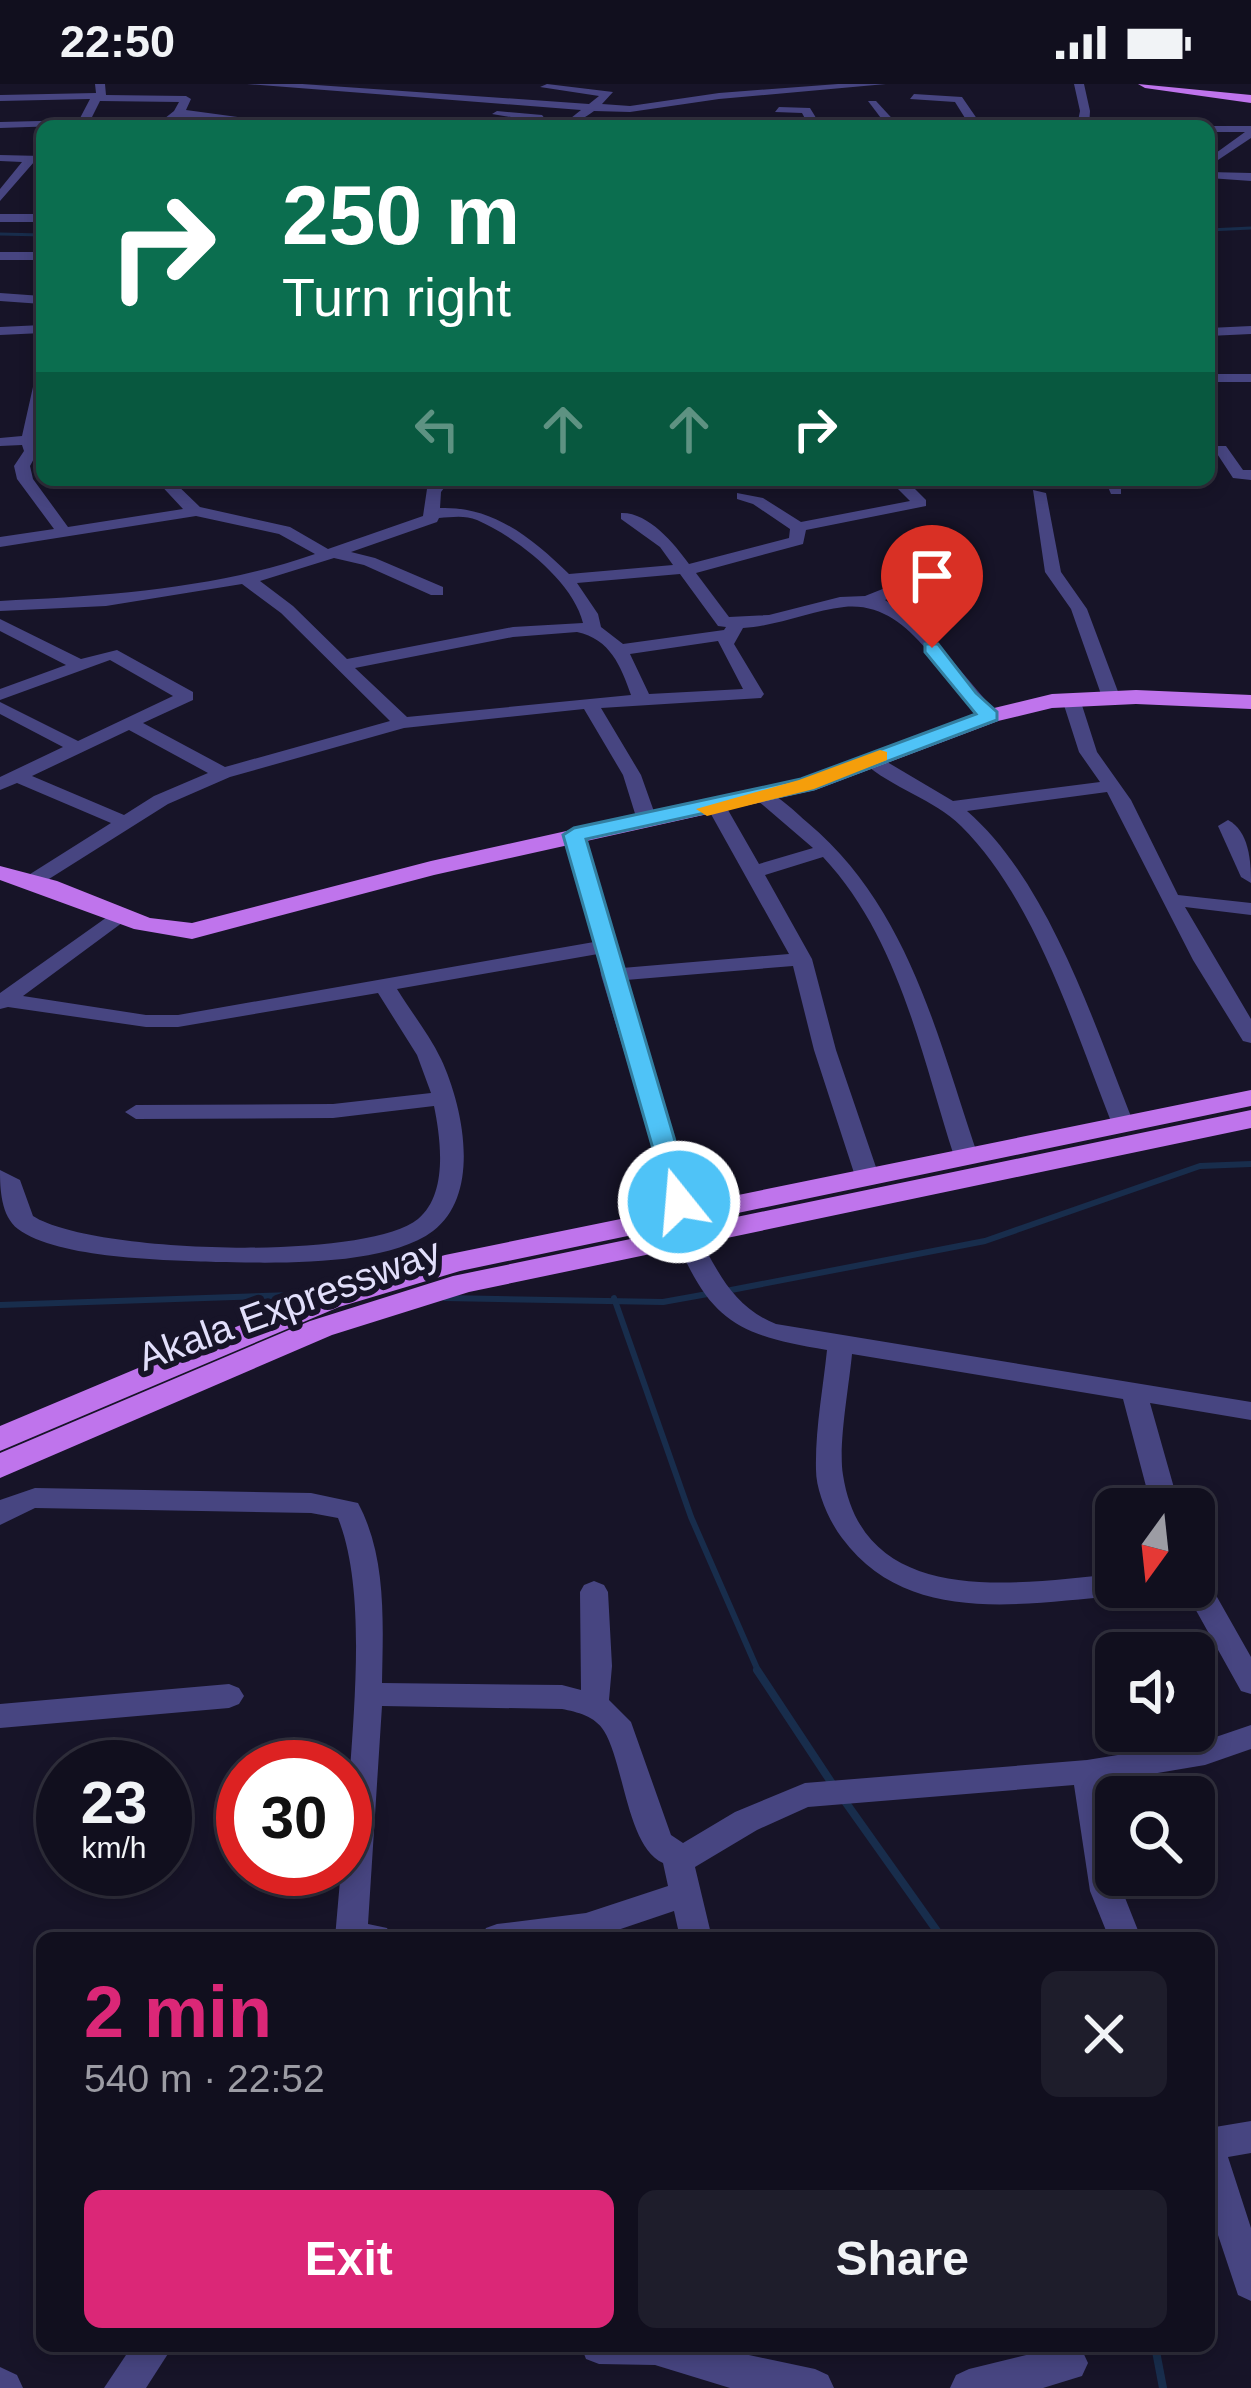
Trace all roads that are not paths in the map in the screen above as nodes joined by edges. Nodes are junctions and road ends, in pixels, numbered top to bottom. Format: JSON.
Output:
{"nodes":[{"id":1,"x":252,"y":84,"type":"edge"},
{"id":2,"x":433,"y":84,"type":"edge"},
{"id":3,"x":620,"y":84,"type":"edge"},
{"id":4,"x":881,"y":84,"type":"edge"},
{"id":5,"x":1079,"y":84,"type":"edge"},
{"id":6,"x":1145,"y":84,"type":"edge"},
{"id":7,"x":1175,"y":84,"type":"edge"},
{"id":8,"x":832,"y":85,"type":"edge"},
{"id":9,"x":529,"y":86,"type":"edge"},
{"id":10,"x":594,"y":87,"type":"edge"},
{"id":11,"x":764,"y":92,"type":"junction"},
{"id":12,"x":100,"y":93,"type":"edge"},
{"id":13,"x":420,"y":94,"type":"junction"},
{"id":14,"x":609,"y":94,"type":"junction"},
{"id":15,"x":914,"y":97,"type":"dead end"},
{"id":16,"x":1251,"y":97,"type":"edge"},
{"id":17,"x":0,"y":98,"type":"edge"},
{"id":18,"x":872,"y":103,"type":"dead end"},
{"id":19,"x":565,"y":105,"type":"junction"},
{"id":20,"x":591,"y":108,"type":"junction"},
{"id":21,"x":442,"y":112,"type":"dead end"},
{"id":22,"x":178,"y":113,"type":"junction"},
{"id":23,"x":235,"y":116,"type":"junction"},
{"id":24,"x":83,"y":120,"type":"edge"},
{"id":25,"x":169,"y":120,"type":"edge"},
{"id":26,"x":229,"y":120,"type":"edge"},
{"id":27,"x":260,"y":120,"type":"edge"},
{"id":28,"x":510,"y":120,"type":"edge"},
{"id":29,"x":540,"y":120,"type":"edge"},
{"id":30,"x":575,"y":120,"type":"edge"},
{"id":31,"x":812,"y":120,"type":"edge"},
{"id":32,"x":888,"y":120,"type":"edge"},
{"id":33,"x":972,"y":120,"type":"edge"},
{"id":34,"x":1084,"y":120,"type":"edge"},
{"id":35,"x":0,"y":124,"type":"edge"},
{"id":36,"x":36,"y":124,"type":"edge"},
{"id":37,"x":1215,"y":129,"type":"edge"},
{"id":38,"x":1251,"y":131,"type":"edge"},
{"id":39,"x":1251,"y":156,"type":"edge"},
{"id":40,"x":0,"y":158,"type":"edge"},
{"id":41,"x":36,"y":159,"type":"edge"},
{"id":42,"x":1215,"y":159,"type":"edge"},
{"id":43,"x":1215,"y":175,"type":"edge"},
{"id":44,"x":1251,"y":177,"type":"edge"},
{"id":45,"x":2,"y":191,"type":"edge"},
{"id":46,"x":0,"y":218,"type":"edge"},
{"id":47,"x":36,"y":218,"type":"edge"},
{"id":48,"x":0,"y":256,"type":"edge"},
{"id":49,"x":36,"y":256,"type":"edge"},
{"id":50,"x":0,"y":297,"type":"edge"},
{"id":51,"x":36,"y":300,"type":"edge"},
{"id":52,"x":36,"y":329,"type":"edge"},
{"id":53,"x":1251,"y":330,"type":"edge"},
{"id":54,"x":0,"y":331,"type":"edge"},
{"id":55,"x":1215,"y":332,"type":"edge"},
{"id":56,"x":1215,"y":377,"type":"edge"},
{"id":57,"x":1251,"y":378,"type":"edge"},
{"id":58,"x":0,"y":442,"type":"edge"},
{"id":59,"x":34,"y":446,"type":"edge"},
{"id":60,"x":1215,"y":449,"type":"edge"},
{"id":61,"x":1247,"y":449,"type":"dead end"},
{"id":62,"x":0,"y":470,"type":"edge"},
{"id":63,"x":1251,"y":475,"type":"edge"},
{"id":64,"x":170,"y":486,"type":"edge"},
{"id":65,"x":438,"y":486,"type":"edge"},
{"id":66,"x":903,"y":486,"type":"edge"},
{"id":67,"x":1038,"y":493,"type":"dead end"},
{"id":68,"x":742,"y":496,"type":"dead end"},
{"id":69,"x":194,"y":512,"type":"junction"},
{"id":70,"x":432,"y":513,"type":"junction"},
{"id":71,"x":627,"y":516,"type":"dead end"},
{"id":72,"x":798,"y":527,"type":"junction"},
{"id":73,"x":64,"y":532,"type":"junction"},
{"id":74,"x":936,"y":537,"type":"dead end"},
{"id":75,"x":0,"y":542,"type":"edge"},
{"id":76,"x":330,"y":555,"type":"junction"},
{"id":77,"x":685,"y":569,"type":"junction"},
{"id":78,"x":243,"y":577,"type":"junction"},
{"id":79,"x":563,"y":579,"type":"junction"},
{"id":80,"x":437,"y":591,"type":"dead end"},
{"id":81,"x":868,"y":601,"type":"junction"},
{"id":82,"x":0,"y":606,"type":"edge"},
{"id":83,"x":0,"y":624,"type":"edge"},
{"id":84,"x":593,"y":629,"type":"junction"},
{"id":85,"x":732,"y":630,"type":"junction"},
{"id":86,"x":618,"y":650,"type":"junction"},
{"id":87,"x":76,"y":663,"type":"junction"},
{"id":88,"x":344,"y":665,"type":"junction"},
{"id":89,"x":0,"y":695,"type":"edge"},
{"id":90,"x":1111,"y":697,"type":"junction"},
{"id":91,"x":1071,"y":699,"type":"junction"},
{"id":92,"x":642,"y":700,"type":"junction"},
{"id":93,"x":1251,"y":702,"type":"edge"},
{"id":94,"x":589,"y":703,"type":"junction"},
{"id":95,"x":0,"y":707,"type":"edge"},
{"id":96,"x":990,"y":716,"type":"junction"},
{"id":97,"x":403,"y":723,"type":"junction"},
{"id":98,"x":130,"y":724,"type":"junction"},
{"id":99,"x":76,"y":747,"type":"junction"},
{"id":100,"x":870,"y":760,"type":"junction"},
{"id":101,"x":223,"y":773,"type":"junction"},
{"id":102,"x":9,"y":780,"type":"edge"},
{"id":103,"x":1108,"y":786,"type":"junction"},
{"id":104,"x":764,"y":796,"type":"junction"},
{"id":105,"x":717,"y":807,"type":"junction"},
{"id":106,"x":944,"y":808,"type":"junction"},
{"id":107,"x":647,"y":820,"type":"junction"},
{"id":108,"x":126,"y":823,"type":"junction"},
{"id":109,"x":1228,"y":826,"type":"dead end"},
{"id":110,"x":574,"y":835,"type":"junction"},
{"id":111,"x":826,"y":850,"type":"junction"},
{"id":112,"x":755,"y":872,"type":"junction"},
{"id":113,"x":0,"y":873,"type":"edge"},
{"id":114,"x":1251,"y":877,"type":"edge"},
{"id":115,"x":34,"y":880,"type":"junction"},
{"id":116,"x":1173,"y":900,"type":"junction"},
{"id":117,"x":1251,"y":909,"type":"edge"},
{"id":118,"x":124,"y":914,"type":"junction"},
{"id":119,"x":604,"y":947,"type":"junction"},
{"id":120,"x":802,"y":959,"type":"junction"},
{"id":121,"x":611,"y":976,"type":"junction"},
{"id":122,"x":384,"y":986,"type":"junction"},
{"id":123,"x":2,"y":1002,"type":"edge"},
{"id":124,"x":1251,"y":1036,"type":"edge"},
{"id":125,"x":444,"y":1098,"type":"junction"},
{"id":126,"x":1251,"y":1098,"type":"edge"},
{"id":127,"x":136,"y":1112,"type":"dead end"},
{"id":128,"x":1251,"y":1119,"type":"edge"},
{"id":129,"x":1123,"y":1124,"type":"junction"},
{"id":130,"x":966,"y":1156,"type":"junction"},
{"id":131,"x":932,"y":1174,"type":"junction"},
{"id":132,"x":867,"y":1176,"type":"junction"},
{"id":133,"x":0,"y":1177,"type":"edge"},
{"id":134,"x":684,"y":1225,"type":"junction"},
{"id":135,"x":460,"y":1273,"type":"junction"},
{"id":136,"x":384,"y":1296,"type":"junction"},
{"id":137,"x":840,"y":1345,"type":"junction"},
{"id":138,"x":1134,"y":1393,"type":"junction"},
{"id":139,"x":1251,"y":1411,"type":"edge"},
{"id":140,"x":0,"y":1438,"type":"edge"},
{"id":141,"x":0,"y":1466,"type":"edge"},
{"id":142,"x":1160,"y":1488,"type":"edge"},
{"id":143,"x":0,"y":1515,"type":"edge"},
{"id":144,"x":1095,"y":1586,"type":"edge"},
{"id":145,"x":594,"y":1592,"type":"dead end"},
{"id":146,"x":1209,"y":1608,"type":"edge"},
{"id":147,"x":1251,"y":1683,"type":"edge"},
{"id":148,"x":370,"y":1694,"type":"junction"},
{"id":149,"x":230,"y":1696,"type":"dead end"},
{"id":150,"x":593,"y":1705,"type":"junction"},
{"id":151,"x":0,"y":1716,"type":"edge"},
{"id":152,"x":1251,"y":1737,"type":"edge"},
{"id":153,"x":1087,"y":1772,"type":"junction"},
{"id":154,"x":677,"y":1857,"type":"junction"},
{"id":155,"x":686,"y":1894,"type":"junction"},
{"id":156,"x":351,"y":1932,"type":"edge"},
{"id":157,"x":546,"y":1932,"type":"edge"},
{"id":158,"x":695,"y":1932,"type":"edge"},
{"id":159,"x":1122,"y":1932,"type":"edge"},
{"id":160,"x":1251,"y":2137,"type":"edge"},
{"id":161,"x":1215,"y":2147,"type":"edge"},
{"id":162,"x":1215,"y":2168,"type":"edge"},
{"id":163,"x":1251,"y":2283,"type":"edge"},
{"id":164,"x":150,"y":2352,"type":"edge"},
{"id":165,"x":668,"y":2352,"type":"edge"},
{"id":166,"x":1069,"y":2362,"type":"dead end"},
{"id":167,"x":123,"y":2388,"type":"edge"},
{"id":168,"x":814,"y":2388,"type":"edge"},
{"id":169,"x":969,"y":2388,"type":"edge"}],
"edges":[{"from":1,"to":13,"type":"street"},
{"from":2,"to":13,"type":"street"},
{"from":3,"to":14,"type":"street"},
{"from":4,"to":8,"type":"street"},
{"from":5,"to":34,"type":"street"},
{"from":6,"to":16,"type":"main road"},
{"from":7,"to":16,"type":"main road"},
{"from":8,"to":11,"type":"street"},
{"from":9,"to":10,"type":"street"},
{"from":10,"to":14,"type":"street"},
{"from":10,"to":19,"type":"street"},
{"from":11,"to":20,"type":"street"},
{"from":11,"to":31,"type":"street"},
{"from":12,"to":17,"type":"street"},
{"from":12,"to":22,"type":"street"},
{"from":12,"to":24,"type":"street"},
{"from":13,"to":19,"type":"street"},
{"from":14,"to":20,"type":"street"},
{"from":15,"to":33,"type":"street"},
{"from":18,"to":32,"type":"street"},
{"from":19,"to":20,"type":"street"},
{"from":19,"to":29,"type":"street"},
{"from":20,"to":30,"type":"street"},
{"from":21,"to":28,"type":"street"},
{"from":22,"to":23,"type":"street"},
{"from":22,"to":25,"type":"street"},
{"from":23,"to":26,"type":"street"},
{"from":23,"to":27,"type":"street"},
{"from":35,"to":36,"type":"street"},
{"from":37,"to":38,"type":"street"},
{"from":38,"to":42,"type":"street"},
{"from":39,"to":42,"type":"street"},
{"from":40,"to":41,"type":"street"},
{"from":41,"to":45,"type":"street"},
{"from":43,"to":44,"type":"street"},
{"from":46,"to":47,"type":"street"},
{"from":48,"to":49,"type":"street"},
{"from":50,"to":51,"type":"street"},
{"from":52,"to":54,"type":"street"},
{"from":53,"to":55,"type":"street"},
{"from":56,"to":57,"type":"street"},
{"from":58,"to":59,"type":"street"},
{"from":59,"to":62,"type":"street"},
{"from":59,"to":73,"type":"street"},
{"from":60,"to":61,"type":"street"},
{"from":60,"to":63,"type":"street"},
{"from":64,"to":69,"type":"street"},
{"from":65,"to":70,"type":"street"},
{"from":66,"to":72,"type":"street"},
{"from":67,"to":90,"type":"street"},
{"from":68,"to":72,"type":"street"},
{"from":69,"to":73,"type":"street"},
{"from":69,"to":76,"type":"street"},
{"from":70,"to":76,"type":"street"},
{"from":70,"to":79,"type":"street"},
{"from":71,"to":77,"type":"street"},
{"from":72,"to":77,"type":"street"},
{"from":73,"to":75,"type":"street"},
{"from":74,"to":81,"type":"street"},
{"from":76,"to":78,"type":"street"},
{"from":76,"to":80,"type":"street"},
{"from":77,"to":79,"type":"street"},
{"from":77,"to":85,"type":"street"},
{"from":78,"to":82,"type":"street"},
{"from":78,"to":88,"type":"street"},
{"from":79,"to":84,"type":"street"},
{"from":81,"to":85,"type":"street"},
{"from":81,"to":96,"type":"street"},
{"from":83,"to":87,"type":"street"},
{"from":84,"to":86,"type":"street"},
{"from":84,"to":88,"type":"street"},
{"from":85,"to":86,"type":"street"},
{"from":85,"to":92,"type":"street"},
{"from":86,"to":92,"type":"street"},
{"from":87,"to":89,"type":"street"},
{"from":87,"to":98,"type":"street"},
{"from":88,"to":97,"type":"street"},
{"from":90,"to":91,"type":"main road"},
{"from":90,"to":93,"type":"main road"},
{"from":91,"to":96,"type":"main road"},
{"from":91,"to":103,"type":"street"},
{"from":92,"to":94,"type":"street"},
{"from":94,"to":97,"type":"street"},
{"from":94,"to":107,"type":"street"},
{"from":95,"to":99,"type":"street"},
{"from":96,"to":100,"type":"main road"},
{"from":97,"to":101,"type":"street"},
{"from":98,"to":99,"type":"street"},
{"from":98,"to":101,"type":"street"},
{"from":99,"to":102,"type":"street"},
{"from":100,"to":104,"type":"main road"},
{"from":100,"to":106,"type":"street"},
{"from":101,"to":108,"type":"street"},
{"from":102,"to":108,"type":"street"},
{"from":103,"to":106,"type":"street"},
{"from":103,"to":116,"type":"street"},
{"from":104,"to":105,"type":"main road"},
{"from":104,"to":111,"type":"street"},
{"from":105,"to":107,"type":"main road"},
{"from":105,"to":112,"type":"street"},
{"from":106,"to":129,"type":"street"},
{"from":107,"to":110,"type":"main road"},
{"from":108,"to":115,"type":"street"},
{"from":109,"to":114,"type":"street"},
{"from":110,"to":118,"type":"main road"},
{"from":110,"to":119,"type":"street"},
{"from":111,"to":112,"type":"street"},
{"from":111,"to":130,"type":"street"},
{"from":112,"to":120,"type":"street"},
{"from":113,"to":115,"type":"main road"},
{"from":115,"to":118,"type":"main road"},
{"from":116,"to":117,"type":"street"},
{"from":116,"to":124,"type":"street"},
{"from":118,"to":123,"type":"street"},
{"from":119,"to":121,"type":"street"},
{"from":119,"to":122,"type":"street"},
{"from":120,"to":121,"type":"street"},
{"from":120,"to":132,"type":"street"},
{"from":121,"to":134,"type":"street"},
{"from":122,"to":123,"type":"street"},
{"from":122,"to":125,"type":"street"},
{"from":125,"to":127,"type":"street"},
{"from":125,"to":133,"type":"street"},
{"from":126,"to":129,"type":"main road","name":"Akala Expressway"},
{"from":128,"to":131,"type":"main road","name":"Akala Expressway"},
{"from":129,"to":130,"type":"main road","name":"Akala Expressway"},
{"from":130,"to":131,"type":"main road","name":"Akala Expressway"},
{"from":131,"to":132,"type":"main road","name":"Akala Expressway"},
{"from":131,"to":134,"type":"main road","name":"Akala Expressway"},
{"from":132,"to":134,"type":"main road","name":"Akala Expressway"},
{"from":134,"to":135,"type":"main road","name":"Akala Expressway"},
{"from":134,"to":137,"type":"street"},
{"from":135,"to":136,"type":"main road","name":"Akala Expressway"},
{"from":135,"to":136,"type":"main road","name":"Akala Expressway"},
{"from":136,"to":140,"type":"main road","name":"Akala Expressway"},
{"from":136,"to":141,"type":"main road","name":"Akala Expressway"},
{"from":137,"to":138,"type":"street"},
{"from":137,"to":144,"type":"street"},
{"from":138,"to":139,"type":"street"},
{"from":138,"to":142,"type":"street"},
{"from":143,"to":148,"type":"street"},
{"from":145,"to":150,"type":"street"},
{"from":146,"to":147,"type":"street"},
{"from":148,"to":150,"type":"street"},
{"from":148,"to":156,"type":"street"},
{"from":149,"to":151,"type":"street"},
{"from":150,"to":154,"type":"street"},
{"from":152,"to":153,"type":"street"},
{"from":153,"to":154,"type":"street"},
{"from":153,"to":159,"type":"street"},
{"from":154,"to":155,"type":"street"},
{"from":155,"to":157,"type":"street"},
{"from":155,"to":158,"type":"street"},
{"from":160,"to":161,"type":"street"},
{"from":162,"to":163,"type":"street"},
{"from":164,"to":167,"type":"street"},
{"from":165,"to":168,"type":"street"},
{"from":166,"to":169,"type":"street"}]}
